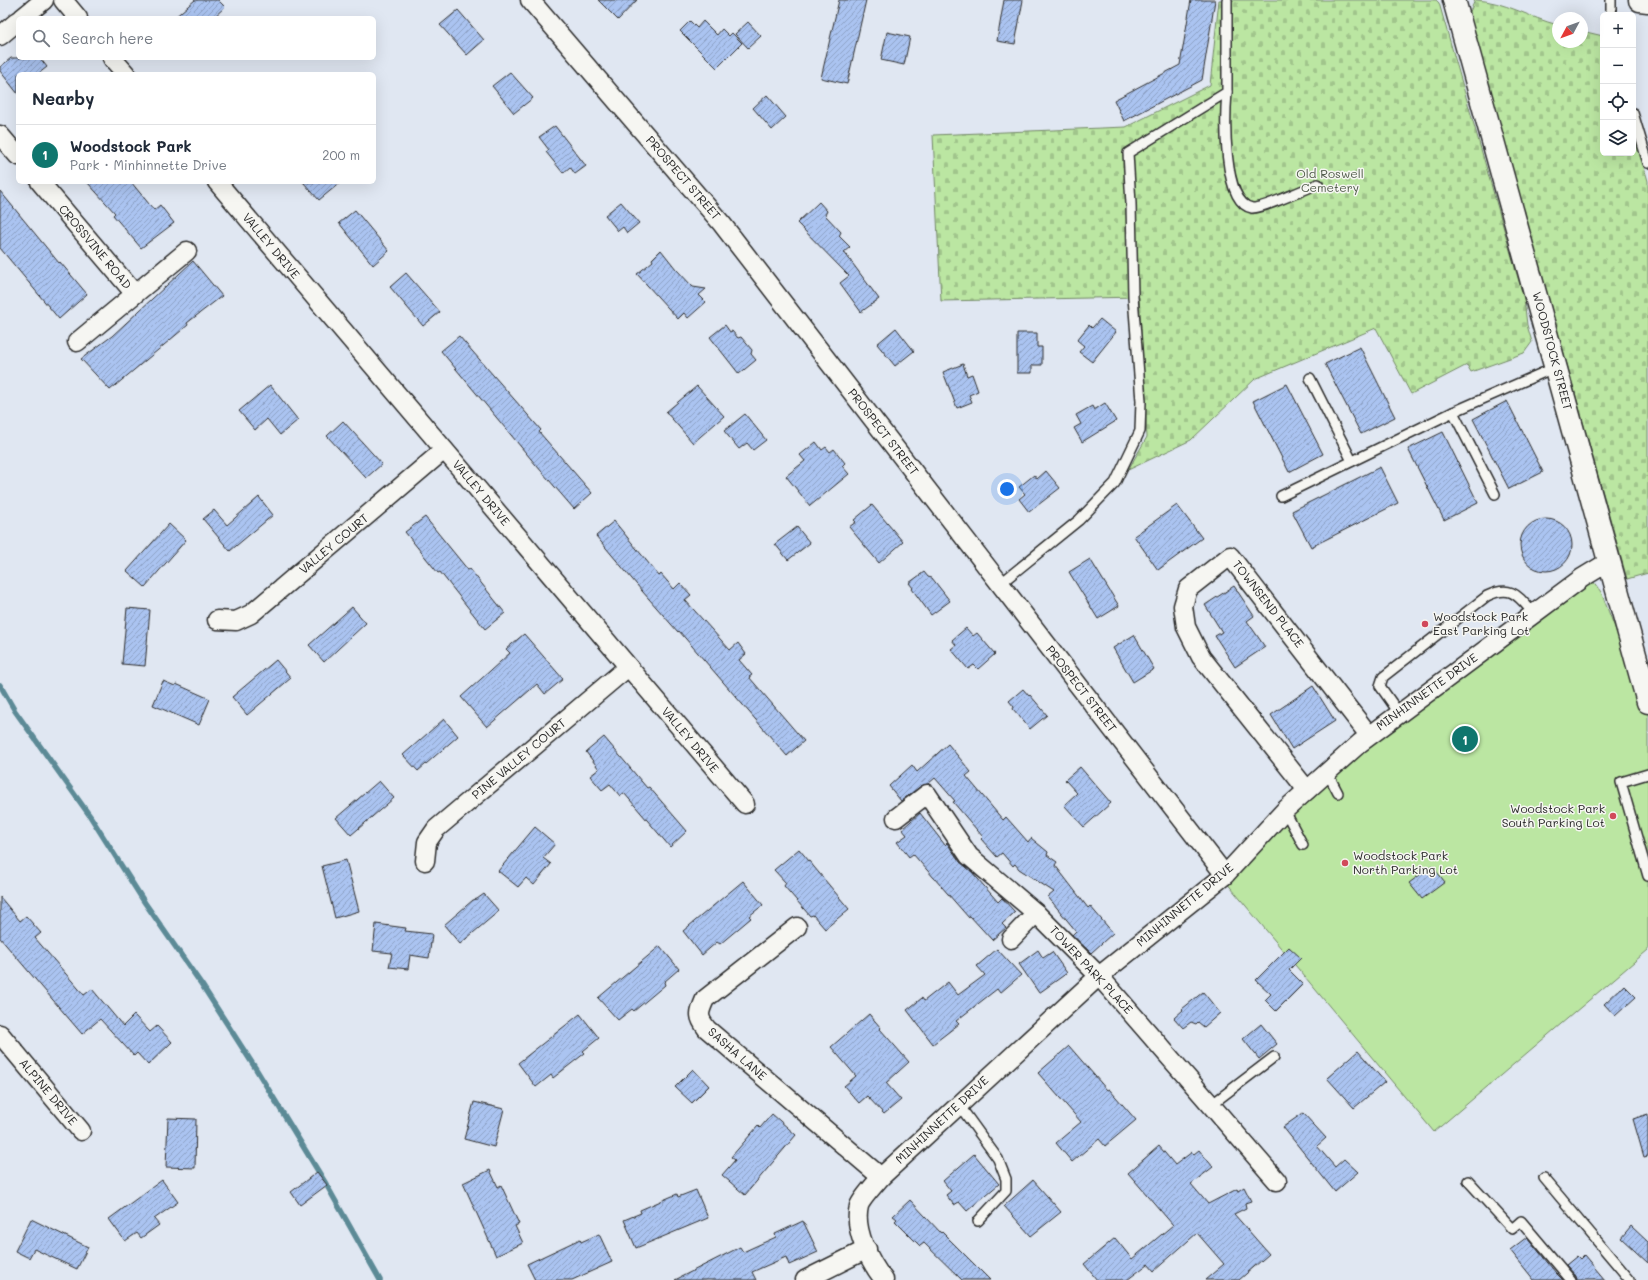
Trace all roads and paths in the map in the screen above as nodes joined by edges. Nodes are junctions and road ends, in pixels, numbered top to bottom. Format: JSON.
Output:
{"nodes":[{"id":1,"x":44,"y":0,"type":"edge"},
{"id":2,"x":63,"y":0,"type":"edge"},
{"id":3,"x":530,"y":0,"type":"edge"},
{"id":4,"x":1227,"y":0,"type":"edge"},
{"id":5,"x":1454,"y":0,"type":"edge"},
{"id":6,"x":1611,"y":0,"type":"edge"},
{"id":7,"x":1640,"y":0,"type":"edge"},
{"id":8,"x":1648,"y":1,"type":"edge"},
{"id":9,"x":1611,"y":12,"type":"edge"},
{"id":10,"x":24,"y":16,"type":"edge"},
{"id":11,"x":76,"y":16,"type":"edge"},
{"id":12,"x":16,"y":23,"type":"edge"},
{"id":13,"x":0,"y":36,"type":"edge"},
{"id":14,"x":114,"y":60,"type":"edge"},
{"id":15,"x":124,"y":72,"type":"edge"},
{"id":16,"x":1227,"y":92,"type":"junction"},
{"id":17,"x":1635,"y":120,"type":"edge"},
{"id":18,"x":0,"y":135,"type":"edge"},
{"id":19,"x":16,"y":154,"type":"edge"},
{"id":20,"x":1648,"y":163,"type":"edge"},
{"id":21,"x":42,"y":184,"type":"edge"},
{"id":22,"x":219,"y":184,"type":"edge"},
{"id":23,"x":1318,"y":184,"type":"dead end"},
{"id":24,"x":187,"y":251,"type":"dead end"},
{"id":25,"x":134,"y":294,"type":"junction"},
{"id":26,"x":77,"y":342,"type":"dead end"},
{"id":27,"x":1556,"y":367,"type":"junction"},
{"id":28,"x":1310,"y":378,"type":"dead end"},
{"id":29,"x":1453,"y":412,"type":"junction"},
{"id":30,"x":444,"y":450,"type":"junction"},
{"id":31,"x":1352,"y":461,"type":"junction"},
{"id":32,"x":1495,"y":494,"type":"dead end"},
{"id":33,"x":1281,"y":496,"type":"dead end"},
{"id":34,"x":1610,"y":561,"type":"junction"},
{"id":35,"x":1000,"y":584,"type":"junction"},
{"id":36,"x":1534,"y":614,"type":"junction"},
{"id":37,"x":217,"y":620,"type":"dead end"},
{"id":38,"x":628,"y":667,"type":"junction"},
{"id":39,"x":1646,"y":690,"type":"edge"},
{"id":40,"x":1399,"y":713,"type":"junction"},
{"id":41,"x":1369,"y":735,"type":"junction"},
{"id":42,"x":1327,"y":772,"type":"junction"},
{"id":43,"x":1648,"y":774,"type":"edge"},
{"id":44,"x":1307,"y":790,"type":"junction"},
{"id":45,"x":1338,"y":793,"type":"dead end"},
{"id":46,"x":745,"y":804,"type":"dead end"},
{"id":47,"x":1285,"y":811,"type":"junction"},
{"id":48,"x":896,"y":818,"type":"dead end"},
{"id":49,"x":1303,"y":845,"type":"dead end"},
{"id":50,"x":425,"y":861,"type":"dead end"},
{"id":51,"x":1225,"y":875,"type":"junction"},
{"id":52,"x":1648,"y":876,"type":"edge"},
{"id":53,"x":1036,"y":914,"type":"junction"},
{"id":54,"x":797,"y":927,"type":"dead end"},
{"id":55,"x":1011,"y":939,"type":"dead end"},
{"id":56,"x":1099,"y":976,"type":"junction"},
{"id":57,"x":0,"y":1034,"type":"edge"},
{"id":58,"x":1274,"y":1057,"type":"dead end"},
{"id":59,"x":959,"y":1105,"type":"junction"},
{"id":60,"x":1211,"y":1105,"type":"junction"},
{"id":61,"x":81,"y":1131,"type":"dead end"},
{"id":62,"x":881,"y":1176,"type":"junction"},
{"id":63,"x":1544,"y":1178,"type":"dead end"},
{"id":64,"x":1278,"y":1181,"type":"dead end"},
{"id":65,"x":1468,"y":1181,"type":"dead end"},
{"id":66,"x":978,"y":1221,"type":"dead end"},
{"id":67,"x":867,"y":1249,"type":"junction"},
{"id":68,"x":805,"y":1280,"type":"edge"},
{"id":69,"x":884,"y":1280,"type":"edge"},
{"id":70,"x":1571,"y":1280,"type":"edge"},
{"id":71,"x":1630,"y":1280,"type":"edge"}],
"edges":[{"from":1,"to":10,"type":"street"},
{"from":2,"to":11,"type":"street"},
{"from":3,"to":35,"type":"street","name":"PROSPECT STREET"},
{"from":4,"to":16,"type":"lane"},
{"from":5,"to":27,"type":"main road","name":"WOODSTOCK STREET"},
{"from":6,"to":9,"type":"lane"},
{"from":7,"to":8,"type":"main road"},
{"from":12,"to":13,"type":"street"},
{"from":14,"to":15,"type":"street"},
{"from":16,"to":23,"type":"lane"},
{"from":16,"to":35,"type":"lane"},
{"from":17,"to":20,"type":"lane"},
{"from":18,"to":19,"type":"street"},
{"from":21,"to":25,"type":"street","name":"CROSSVINE ROAD"},
{"from":22,"to":30,"type":"street","name":"VALLEY DRIVE"},
{"from":24,"to":25,"type":"street"},
{"from":25,"to":26,"type":"street"},
{"from":27,"to":29,"type":"lane"},
{"from":27,"to":34,"type":"main road","name":"WOODSTOCK STREET"},
{"from":28,"to":31,"type":"lane"},
{"from":29,"to":31,"type":"lane"},
{"from":29,"to":32,"type":"lane"},
{"from":30,"to":37,"type":"street","name":"VALLEY COURT"},
{"from":30,"to":38,"type":"street","name":"VALLEY DRIVE"},
{"from":31,"to":33,"type":"lane"},
{"from":34,"to":36,"type":"street","name":"MINHINNETTE DRIVE"},
{"from":34,"to":39,"type":"main road","name":"WOODSTOCK STREET"},
{"from":35,"to":51,"type":"street","name":"PROSPECT STREET"},
{"from":36,"to":40,"type":"street","name":"MINHINNETTE DRIVE"},
{"from":36,"to":40,"type":"lane"},
{"from":38,"to":46,"type":"street","name":"VALLEY DRIVE"},
{"from":38,"to":50,"type":"street","name":"PINE VALLEY COURT"},
{"from":40,"to":41,"type":"street","name":"MINHINNETTE DRIVE"},
{"from":41,"to":42,"type":"street","name":"MINHINNETTE DRIVE"},
{"from":41,"to":44,"type":"street","name":"TOWNSEND PLACE"},
{"from":42,"to":44,"type":"street","name":"MINHINNETTE DRIVE"},
{"from":42,"to":45,"type":"lane"},
{"from":43,"to":52,"type":"lane"},
{"from":44,"to":47,"type":"street","name":"MINHINNETTE DRIVE"},
{"from":47,"to":49,"type":"lane"},
{"from":47,"to":51,"type":"street","name":"MINHINNETTE DRIVE"},
{"from":48,"to":53,"type":"street","name":"TOWER PARK PLACE"},
{"from":51,"to":56,"type":"street","name":"MINHINNETTE DRIVE"},
{"from":53,"to":55,"type":"street"},
{"from":53,"to":56,"type":"street","name":"TOWER PARK PLACE"},
{"from":54,"to":62,"type":"street","name":"SASHA LANE"},
{"from":56,"to":59,"type":"street","name":"MINHINNETTE DRIVE"},
{"from":56,"to":60,"type":"street","name":"TOWER PARK PLACE"},
{"from":57,"to":61,"type":"street","name":"ALPINE DRIVE"},
{"from":58,"to":60,"type":"lane"},
{"from":59,"to":62,"type":"street","name":"MINHINNETTE DRIVE"},
{"from":59,"to":66,"type":"lane"},
{"from":60,"to":64,"type":"street","name":"TOWER PARK PLACE"},
{"from":62,"to":67,"type":"street","name":"MINHINNETTE DRIVE"},
{"from":63,"to":71,"type":"lane"},
{"from":65,"to":70,"type":"lane"},
{"from":67,"to":68,"type":"street"},
{"from":67,"to":69,"type":"street","name":"MINHINNETTE DRIVE"}]}
